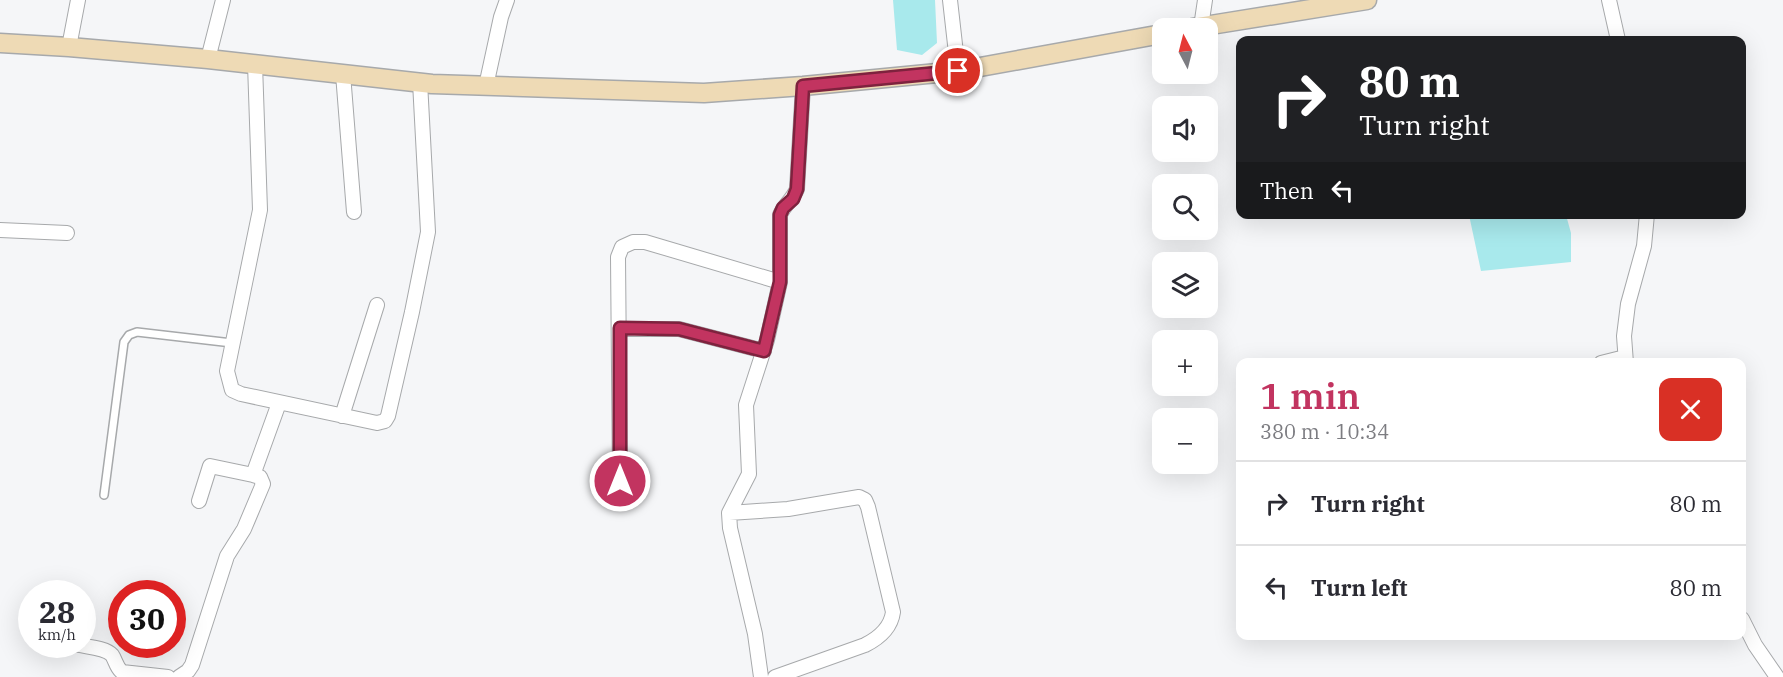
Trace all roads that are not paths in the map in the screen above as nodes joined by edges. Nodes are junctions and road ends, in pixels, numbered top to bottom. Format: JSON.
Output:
{"nodes":[{"id":1,"x":78,"y":0,"type":"edge"},
{"id":2,"x":223,"y":0,"type":"edge"},
{"id":3,"x":507,"y":0,"type":"edge"},
{"id":4,"x":950,"y":0,"type":"edge"},
{"id":5,"x":1205,"y":0,"type":"edge"},
{"id":6,"x":1367,"y":0,"type":"edge"},
{"id":7,"x":1609,"y":0,"type":"edge"},
{"id":8,"x":1200,"y":18,"type":"edge"},
{"id":9,"x":1218,"y":25,"type":"edge"},
{"id":10,"x":1152,"y":36,"type":"edge"},
{"id":11,"x":1616,"y":36,"type":"edge"},
{"id":12,"x":0,"y":43,"type":"edge"},
{"id":13,"x":69,"y":47,"type":"junction"},
{"id":14,"x":208,"y":59,"type":"junction"},
{"id":15,"x":255,"y":64,"type":"junction"},
{"id":16,"x":958,"y":71,"type":"junction"},
{"id":17,"x":343,"y":74,"type":"junction"},
{"id":18,"x":420,"y":82,"type":"junction"},
{"id":19,"x":803,"y":86,"type":"junction"},
{"id":20,"x":486,"y":87,"type":"junction"},
{"id":21,"x":354,"y":212,"type":"dead end"},
{"id":22,"x":1647,"y":219,"type":"edge"},
{"id":23,"x":0,"y":230,"type":"edge"},
{"id":24,"x":67,"y":233,"type":"dead end"},
{"id":25,"x":780,"y":282,"type":"junction"},
{"id":26,"x":377,"y":305,"type":"dead end"},
{"id":27,"x":620,"y":328,"type":"junction"},
{"id":28,"x":232,"y":343,"type":"junction"},
{"id":29,"x":764,"y":351,"type":"junction"},
{"id":30,"x":1626,"y":358,"type":"edge"},
{"id":31,"x":279,"y":403,"type":"junction"},
{"id":32,"x":342,"y":416,"type":"junction"},
{"id":33,"x":253,"y":475,"type":"junction"},
{"id":34,"x":620,"y":481,"type":"dead end"},
{"id":35,"x":105,"y":495,"type":"dead end"},
{"id":36,"x":199,"y":501,"type":"dead end"},
{"id":37,"x":729,"y":513,"type":"junction"},
{"id":38,"x":1746,"y":627,"type":"edge"},
{"id":39,"x":96,"y":649,"type":"edge"},
{"id":40,"x":168,"y":677,"type":"edge"},
{"id":41,"x":179,"y":677,"type":"edge"},
{"id":42,"x":761,"y":677,"type":"edge"},
{"id":43,"x":775,"y":677,"type":"edge"},
{"id":44,"x":1777,"y":677,"type":"edge"}],
"edges":[{"from":1,"to":13,"type":"street"},
{"from":2,"to":14,"type":"street"},
{"from":3,"to":20,"type":"street"},
{"from":4,"to":16,"type":"street"},
{"from":5,"to":8,"type":"street"},
{"from":6,"to":9,"type":"street"},
{"from":7,"to":11,"type":"street"},
{"from":10,"to":16,"type":"street"},
{"from":12,"to":13,"type":"street"},
{"from":13,"to":14,"type":"street"},
{"from":14,"to":15,"type":"street"},
{"from":15,"to":17,"type":"street"},
{"from":15,"to":28,"type":"street"},
{"from":16,"to":19,"type":"street"},
{"from":17,"to":18,"type":"street"},
{"from":17,"to":21,"type":"street"},
{"from":18,"to":20,"type":"street"},
{"from":18,"to":32,"type":"street"},
{"from":19,"to":20,"type":"street"},
{"from":19,"to":25,"type":"street"},
{"from":22,"to":30,"type":"street"},
{"from":23,"to":24,"type":"street"},
{"from":25,"to":27,"type":"street"},
{"from":25,"to":29,"type":"street"},
{"from":26,"to":32,"type":"street"},
{"from":27,"to":29,"type":"street"},
{"from":27,"to":34,"type":"street"},
{"from":28,"to":31,"type":"street"},
{"from":28,"to":35,"type":"lane"},
{"from":29,"to":37,"type":"street"},
{"from":31,"to":32,"type":"street"},
{"from":31,"to":33,"type":"street"},
{"from":33,"to":36,"type":"street"},
{"from":33,"to":41,"type":"street"},
{"from":37,"to":42,"type":"street"},
{"from":37,"to":43,"type":"street"},
{"from":38,"to":44,"type":"street"},
{"from":39,"to":40,"type":"street"}]}
